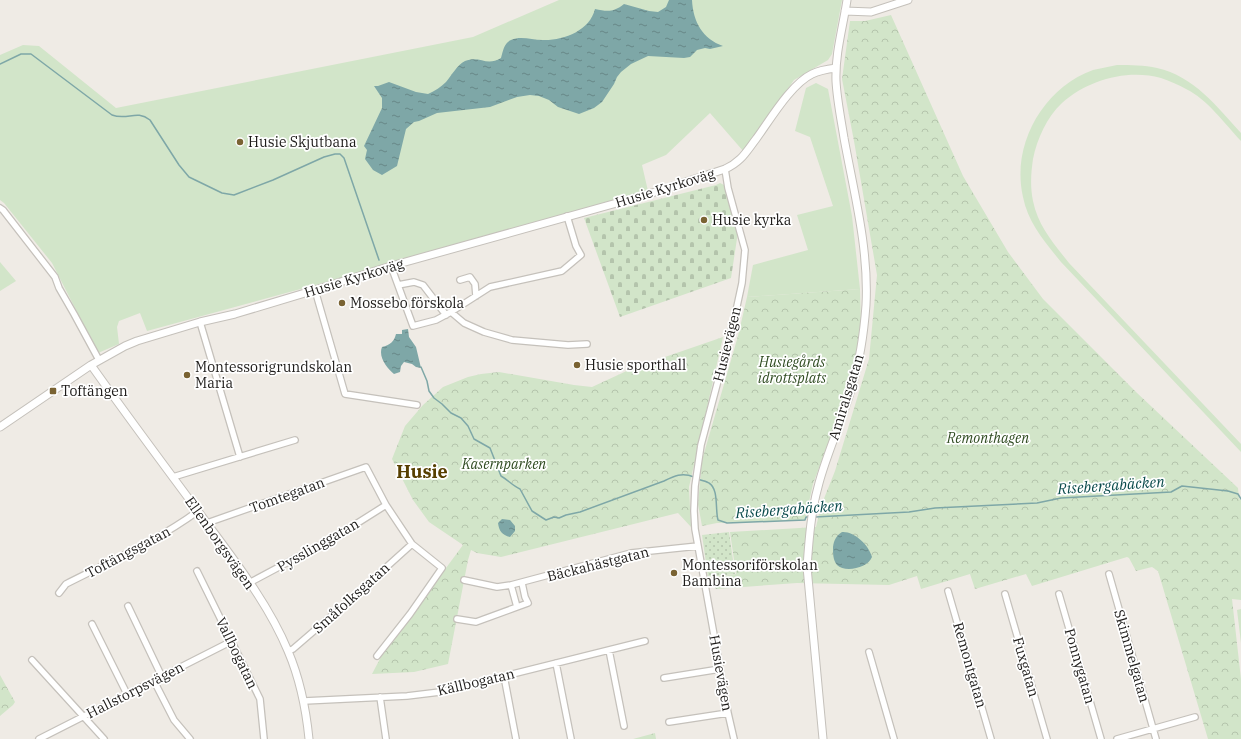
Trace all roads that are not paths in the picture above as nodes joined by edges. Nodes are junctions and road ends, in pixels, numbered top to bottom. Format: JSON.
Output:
{"nodes":[{"id":1,"x":847,"y":0,"type":"edge"},
{"id":2,"x":908,"y":0,"type":"edge"},
{"id":3,"x":845,"y":11,"type":"junction"},
{"id":4,"x":836,"y":68,"type":"junction"},
{"id":5,"x":726,"y":169,"type":"junction"},
{"id":6,"x":0,"y":208,"type":"edge"},
{"id":7,"x":567,"y":216,"type":"junction"},
{"id":8,"x":391,"y":266,"type":"junction"},
{"id":9,"x":460,"y":280,"type":"dead end"},
{"id":10,"x":398,"y":285,"type":"junction"},
{"id":11,"x":315,"y":290,"type":"junction"},
{"id":12,"x":476,"y":296,"type":"junction"},
{"id":13,"x":448,"y":314,"type":"junction"},
{"id":14,"x":200,"y":322,"type":"junction"},
{"id":15,"x":587,"y":344,"type":"dead end"},
{"id":16,"x":99,"y":360,"type":"junction"},
{"id":17,"x":91,"y":365,"type":"junction"},
{"id":18,"x":417,"y":405,"type":"dead end"},
{"id":19,"x":0,"y":427,"type":"edge"},
{"id":20,"x":296,"y":440,"type":"dead end"},
{"id":21,"x":240,"y":457,"type":"junction"},
{"id":22,"x":173,"y":477,"type":"junction"},
{"id":23,"x":386,"y":505,"type":"junction"},
{"id":24,"x":198,"y":511,"type":"junction"},
{"id":25,"x":207,"y":523,"type":"junction"},
{"id":26,"x":412,"y":544,"type":"junction"},
{"id":27,"x":698,"y":546,"type":"junction"},
{"id":28,"x":197,"y":571,"type":"dead end"},
{"id":29,"x":1109,"y":574,"type":"dead end"},
{"id":30,"x":464,"y":580,"type":"dead end"},
{"id":31,"x":522,"y":582,"type":"junction"},
{"id":32,"x":249,"y":583,"type":"junction"},
{"id":33,"x":511,"y":585,"type":"junction"},
{"id":34,"x":948,"y":591,"type":"dead end"},
{"id":35,"x":59,"y":593,"type":"dead end"},
{"id":36,"x":1005,"y":594,"type":"dead end"},
{"id":37,"x":1059,"y":594,"type":"dead end"},
{"id":38,"x":128,"y":606,"type":"dead end"},
{"id":39,"x":517,"y":607,"type":"junction"},
{"id":40,"x":457,"y":619,"type":"dead end"},
{"id":41,"x":92,"y":624,"type":"dead end"},
{"id":42,"x":232,"y":641,"type":"junction"},
{"id":43,"x":645,"y":641,"type":"dead end"},
{"id":44,"x":609,"y":650,"type":"junction"},
{"id":45,"x":288,"y":651,"type":"junction"},
{"id":46,"x":869,"y":652,"type":"dead end"},
{"id":47,"x":378,"y":656,"type":"dead end"},
{"id":48,"x":32,"y":660,"type":"dead end"},
{"id":49,"x":556,"y":663,"type":"junction"},
{"id":50,"x":720,"y":669,"type":"junction"},
{"id":51,"x":504,"y":676,"type":"junction"},
{"id":52,"x":162,"y":677,"type":"junction"},
{"id":53,"x":664,"y":678,"type":"dead end"},
{"id":54,"x":154,"y":681,"type":"junction"},
{"id":55,"x":127,"y":694,"type":"junction"},
{"id":56,"x":380,"y":697,"type":"junction"},
{"id":57,"x":304,"y":701,"type":"junction"},
{"id":58,"x":819,"y":702,"type":"junction"},
{"id":59,"x":728,"y":714,"type":"junction"},
{"id":60,"x":84,"y":716,"type":"junction"},
{"id":61,"x":1196,"y":717,"type":"dead end"},
{"id":62,"x":669,"y":722,"type":"dead end"},
{"id":63,"x":624,"y":726,"type":"dead end"},
{"id":64,"x":1153,"y":729,"type":"junction"},
{"id":65,"x":38,"y":739,"type":"edge"},
{"id":66,"x":104,"y":739,"type":"edge"},
{"id":67,"x":190,"y":739,"type":"edge"},
{"id":68,"x":264,"y":739,"type":"edge"},
{"id":69,"x":310,"y":739,"type":"edge"},
{"id":70,"x":386,"y":739,"type":"edge"},
{"id":71,"x":516,"y":739,"type":"edge"},
{"id":72,"x":571,"y":739,"type":"edge"},
{"id":73,"x":734,"y":739,"type":"edge"},
{"id":74,"x":823,"y":739,"type":"edge"},
{"id":75,"x":828,"y":739,"type":"edge"},
{"id":76,"x":894,"y":739,"type":"edge"},
{"id":77,"x":991,"y":739,"type":"edge"},
{"id":78,"x":1047,"y":739,"type":"edge"},
{"id":79,"x":1101,"y":739,"type":"edge"},
{"id":80,"x":1117,"y":739,"type":"edge"},
{"id":81,"x":1156,"y":739,"type":"edge"}],
"edges":[{"from":1,"to":3,"type":"street"},
{"from":2,"to":3,"type":"street"},
{"from":3,"to":4,"type":"street"},
{"from":4,"to":5,"type":"street"},
{"from":4,"to":58,"type":"street","name":"Amiralsgatan"},
{"from":5,"to":7,"type":"street","name":"Husie Kyrkoväg"},
{"from":5,"to":27,"type":"street","name":"Husievägen"},
{"from":6,"to":16,"type":"street"},
{"from":7,"to":8,"type":"street","name":"Husie Kyrkoväg"},
{"from":7,"to":12,"type":"street"},
{"from":8,"to":10,"type":"street"},
{"from":8,"to":11,"type":"street","name":"Husie Kyrkoväg"},
{"from":9,"to":12,"type":"street"},
{"from":10,"to":13,"type":"street"},
{"from":10,"to":13,"type":"street"},
{"from":11,"to":14,"type":"street","name":"Husie Kyrkoväg"},
{"from":11,"to":18,"type":"street"},
{"from":12,"to":13,"type":"street"},
{"from":13,"to":15,"type":"street"},
{"from":14,"to":16,"type":"street","name":"Husie Kyrkoväg"},
{"from":14,"to":21,"type":"street"},
{"from":16,"to":17,"type":"street","name":"Husie Kyrkoväg"},
{"from":17,"to":19,"type":"street","name":"Husie Kyrkoväg"},
{"from":17,"to":22,"type":"street","name":"Ellenborgsvägen"},
{"from":20,"to":21,"type":"street"},
{"from":21,"to":22,"type":"street"},
{"from":22,"to":24,"type":"street","name":"Ellenborgsvägen"},
{"from":23,"to":25,"type":"street","name":"Tomtegatan"},
{"from":23,"to":26,"type":"street"},
{"from":23,"to":32,"type":"street","name":"Pysslinggatan"},
{"from":24,"to":25,"type":"street","name":"Ellenborgsvägen"},
{"from":24,"to":35,"type":"street","name":"Toftängsgatan"},
{"from":25,"to":32,"type":"street","name":"Ellenborgsvägen"},
{"from":26,"to":45,"type":"street","name":"Småfolksgatan"},
{"from":26,"to":47,"type":"street"},
{"from":27,"to":31,"type":"street","name":"Bäckahästgatan"},
{"from":27,"to":50,"type":"street","name":"Husievägen"},
{"from":28,"to":42,"type":"street","name":"Vallbogatan"},
{"from":29,"to":64,"type":"street","name":"Skimmelgatan"},
{"from":30,"to":33,"type":"street","name":"Bäckahästgatan"},
{"from":31,"to":33,"type":"street","name":"Bäckahästgatan"},
{"from":31,"to":39,"type":"street"},
{"from":32,"to":45,"type":"street","name":"Ellenborgsvägen"},
{"from":33,"to":39,"type":"street"},
{"from":34,"to":77,"type":"street","name":"Remontgatan"},
{"from":36,"to":78,"type":"street","name":"Fuxgatan"},
{"from":37,"to":79,"type":"street","name":"Ponnygatan"},
{"from":38,"to":52,"type":"street"},
{"from":39,"to":40,"type":"street"},
{"from":41,"to":55,"type":"street"},
{"from":42,"to":52,"type":"street","name":"Hallstorpsvägen"},
{"from":42,"to":68,"type":"street","name":"Vallbogatan"},
{"from":43,"to":44,"type":"street","name":"Källbogatan"},
{"from":44,"to":49,"type":"street","name":"Källbogatan"},
{"from":44,"to":63,"type":"street"},
{"from":45,"to":57,"type":"street","name":"Ellenborgsvägen"},
{"from":46,"to":76,"type":"street"},
{"from":48,"to":60,"type":"street"},
{"from":49,"to":51,"type":"street","name":"Källbogatan"},
{"from":49,"to":72,"type":"street"},
{"from":50,"to":53,"type":"street"},
{"from":50,"to":59,"type":"street","name":"Husievägen"},
{"from":51,"to":56,"type":"street","name":"Källbogatan"},
{"from":51,"to":71,"type":"street"},
{"from":52,"to":54,"type":"street","name":"Hallstorpsvägen"},
{"from":54,"to":55,"type":"street","name":"Hallstorpsvägen"},
{"from":54,"to":67,"type":"street"},
{"from":55,"to":60,"type":"street","name":"Hallstorpsvägen"},
{"from":56,"to":57,"type":"street","name":"Källbogatan"},
{"from":56,"to":70,"type":"street"},
{"from":57,"to":69,"type":"street","name":"Ellenborgsvägen"},
{"from":58,"to":74,"type":"street","name":"Amiralsgatan"},
{"from":58,"to":75,"type":"street","name":"Amiralsgatan"},
{"from":59,"to":62,"type":"street"},
{"from":59,"to":73,"type":"street","name":"Husievägen"},
{"from":60,"to":65,"type":"street","name":"Hallstorpsvägen"},
{"from":60,"to":66,"type":"street"},
{"from":61,"to":64,"type":"street"},
{"from":64,"to":80,"type":"street"},
{"from":64,"to":81,"type":"street","name":"Skimmelgatan"}]}
